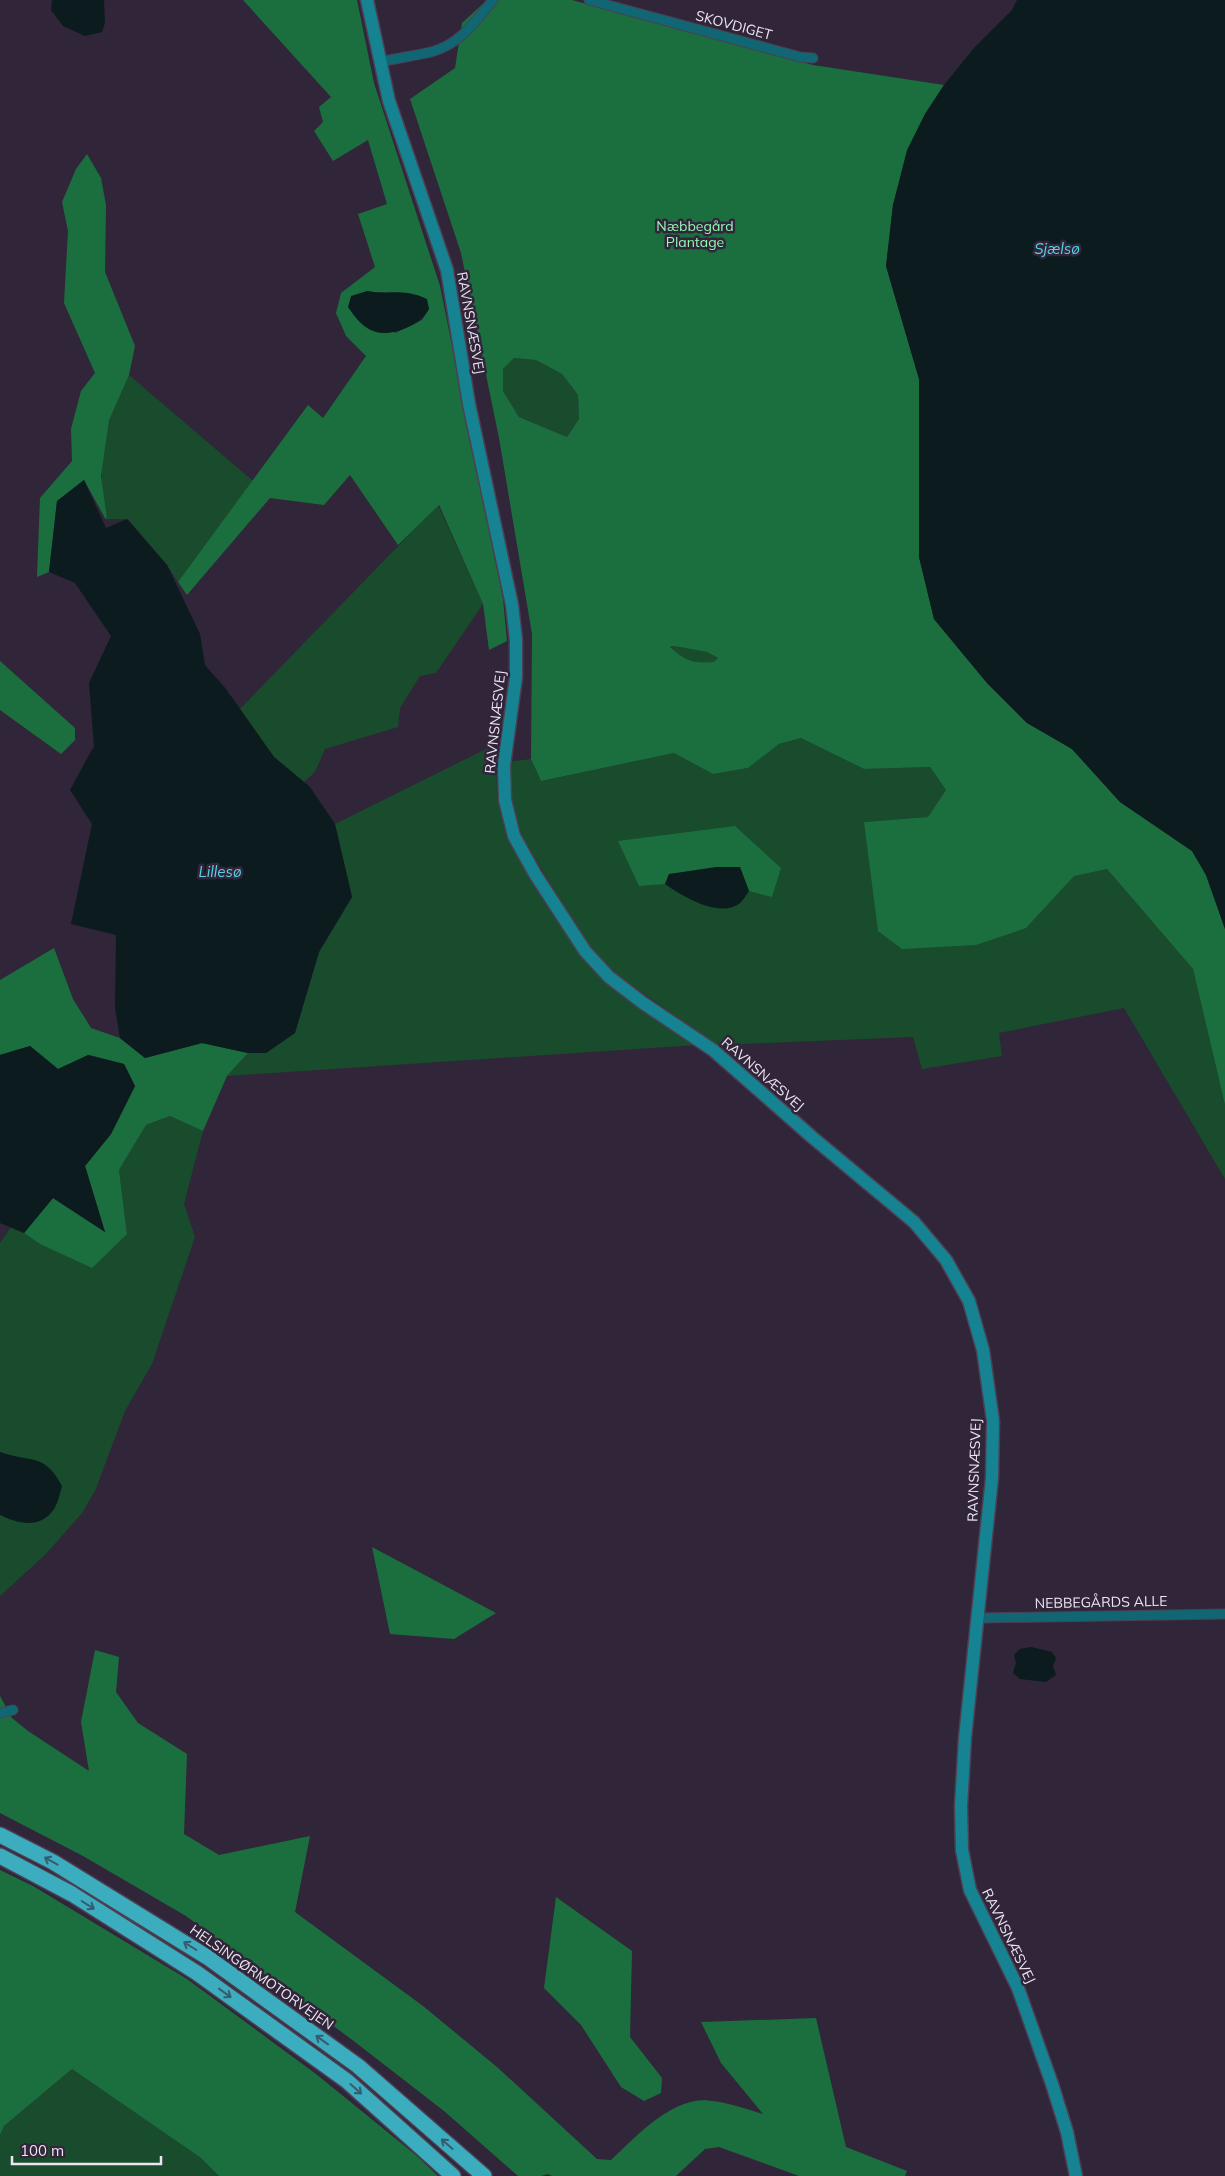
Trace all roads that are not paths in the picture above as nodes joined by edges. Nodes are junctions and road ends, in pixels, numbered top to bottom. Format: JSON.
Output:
{"nodes":[{"id":1,"x":367,"y":0,"type":"edge"},
{"id":2,"x":493,"y":0,"type":"edge"},
{"id":3,"x":589,"y":0,"type":"edge"},
{"id":4,"x":814,"y":58,"type":"dead end"},
{"id":5,"x":380,"y":62,"type":"junction"},
{"id":6,"x":1225,"y":1614,"type":"edge"},
{"id":7,"x":978,"y":1618,"type":"junction"},
{"id":8,"x":13,"y":1710,"type":"dead end"},
{"id":9,"x":0,"y":1713,"type":"edge"},
{"id":10,"x":0,"y":1835,"type":"edge"},
{"id":11,"x":0,"y":1856,"type":"edge"},
{"id":12,"x":453,"y":2176,"type":"edge"},
{"id":13,"x":484,"y":2176,"type":"edge"},
{"id":14,"x":1076,"y":2176,"type":"edge"}],
"edges":[{"from":1,"to":5,"type":"main road","name":"RAVNSNÆSVEJ"},
{"from":2,"to":5,"type":"street"},
{"from":3,"to":4,"type":"street","name":"SKOVDIGET"},
{"from":5,"to":7,"type":"main road","name":"RAVNSNÆSVEJ"},
{"from":6,"to":7,"type":"street","name":"NEBBEGÅRDS ALLE"},
{"from":7,"to":14,"type":"main road","name":"RAVNSNÆSVEJ"},
{"from":8,"to":9,"type":"street"},
{"from":13,"to":10,"type":"highway","name":"HELSINGØRMOTORVEJEN","one_way":true},
{"from":11,"to":12,"type":"highway","one_way":true}]}
